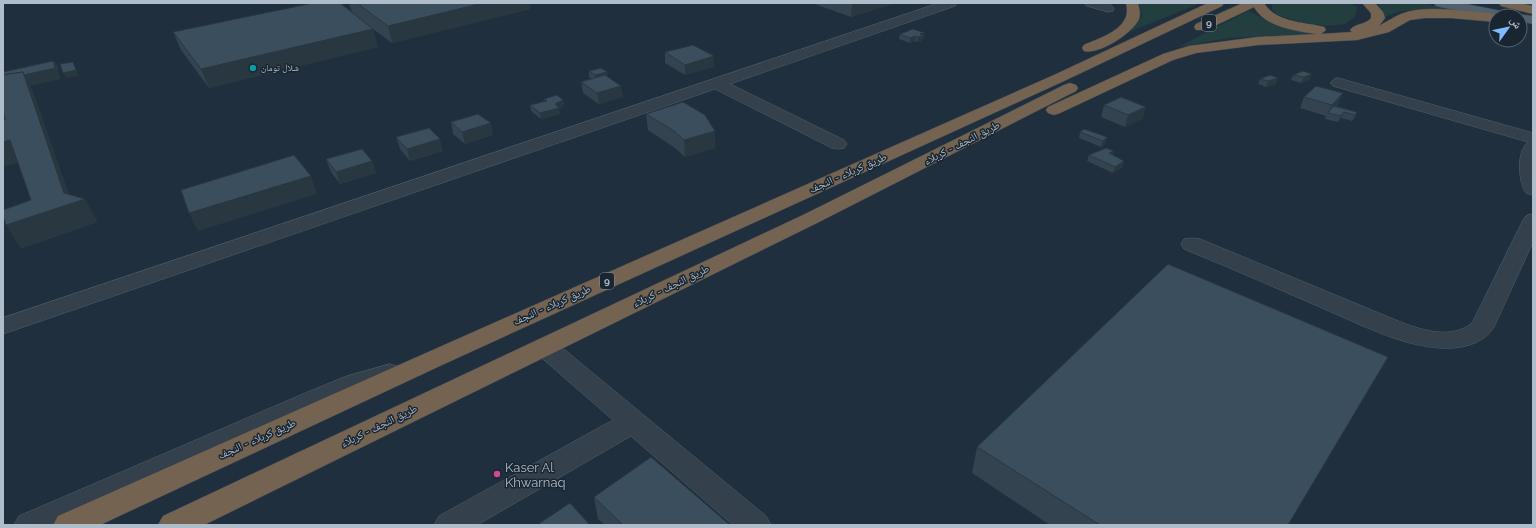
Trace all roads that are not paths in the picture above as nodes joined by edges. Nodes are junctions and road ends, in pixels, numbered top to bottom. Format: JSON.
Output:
{"nodes":[{"id":1,"x":951,"y":3,"type":"edge"},
{"id":2,"x":1091,"y":3,"type":"edge"},
{"id":3,"x":1132,"y":3,"type":"edge"},
{"id":4,"x":1218,"y":3,"type":"edge"},
{"id":5,"x":1253,"y":3,"type":"edge"},
{"id":6,"x":1258,"y":3,"type":"edge"},
{"id":7,"x":1368,"y":3,"type":"edge"},
{"id":8,"x":1440,"y":3,"type":"edge"},
{"id":9,"x":1480,"y":3,"type":"edge"},
{"id":10,"x":1505,"y":3,"type":"edge"},
{"id":11,"x":1530,"y":3,"type":"edge"},
{"id":12,"x":1533,"y":4,"type":"edge"},
{"id":13,"x":1108,"y":8,"type":"dead end"},
{"id":14,"x":1533,"y":11,"type":"edge"},
{"id":15,"x":1488,"y":12,"type":"edge"},
{"id":16,"x":1488,"y":17,"type":"edge"},
{"id":17,"x":1188,"y":33,"type":"dead end"},
{"id":18,"x":1156,"y":40,"type":"junction"},
{"id":19,"x":1338,"y":83,"type":"dead end"},
{"id":20,"x":716,"y":84,"type":"junction"},
{"id":21,"x":1533,"y":138,"type":"edge"},
{"id":22,"x":914,"y":143,"type":"junction"},
{"id":23,"x":838,"y":144,"type":"dead end"},
{"id":24,"x":1533,"y":146,"type":"edge"},
{"id":25,"x":938,"y":155,"type":"junction"},
{"id":26,"x":1533,"y":189,"type":"edge"},
{"id":27,"x":1533,"y":220,"type":"edge"},
{"id":28,"x":1192,"y":244,"type":"dead end"},
{"id":29,"x":3,"y":326,"type":"edge"},
{"id":30,"x":545,"y":347,"type":"junction"},
{"id":31,"x":433,"y":359,"type":"junction"},
{"id":32,"x":633,"y":422,"type":"junction"},
{"id":33,"x":30,"y":525,"type":"edge"},
{"id":34,"x":69,"y":525,"type":"edge"},
{"id":35,"x":174,"y":525,"type":"edge"},
{"id":36,"x":450,"y":525,"type":"edge"},
{"id":37,"x":755,"y":525,"type":"edge"}],
"edges":[{"from":1,"to":20,"type":"street"},
{"from":2,"to":13,"type":"street"},
{"from":3,"to":22,"type":"highway"},
{"from":4,"to":18,"type":"highway","number":"9"},
{"from":5,"to":17,"type":"highway","number":"9"},
{"from":6,"to":7,"type":"highway"},
{"from":8,"to":15,"type":"main road"},
{"from":9,"to":14,"type":"main road"},
{"from":10,"to":14,"type":"highway"},
{"from":11,"to":12,"type":"street"},
{"from":16,"to":25,"type":"highway"},
{"from":18,"to":22,"type":"highway","name":"طريق کربلاء - النجف","number":"9"},
{"from":18,"to":25,"type":"highway","name":"طريق النجف - کربلاء","number":"9"},
{"from":19,"to":21,"type":"street"},
{"from":20,"to":23,"type":"street"},
{"from":20,"to":29,"type":"street"},
{"from":22,"to":31,"type":"highway","name":"طريق کربلاء - النجف","number":"9"},
{"from":24,"to":26,"type":"street"},
{"from":25,"to":30,"type":"highway","name":"طريق النجف - کربلاء","number":"9"},
{"from":27,"to":28,"type":"street"},
{"from":30,"to":32,"type":"street"},
{"from":30,"to":35,"type":"highway","name":"طريق النجف - کربلاء","number":"9"},
{"from":31,"to":33,"type":"street"},
{"from":31,"to":34,"type":"highway","name":"طريق کربلاء - النجف","number":"9"},
{"from":32,"to":36,"type":"street"},
{"from":32,"to":37,"type":"street"}]}
